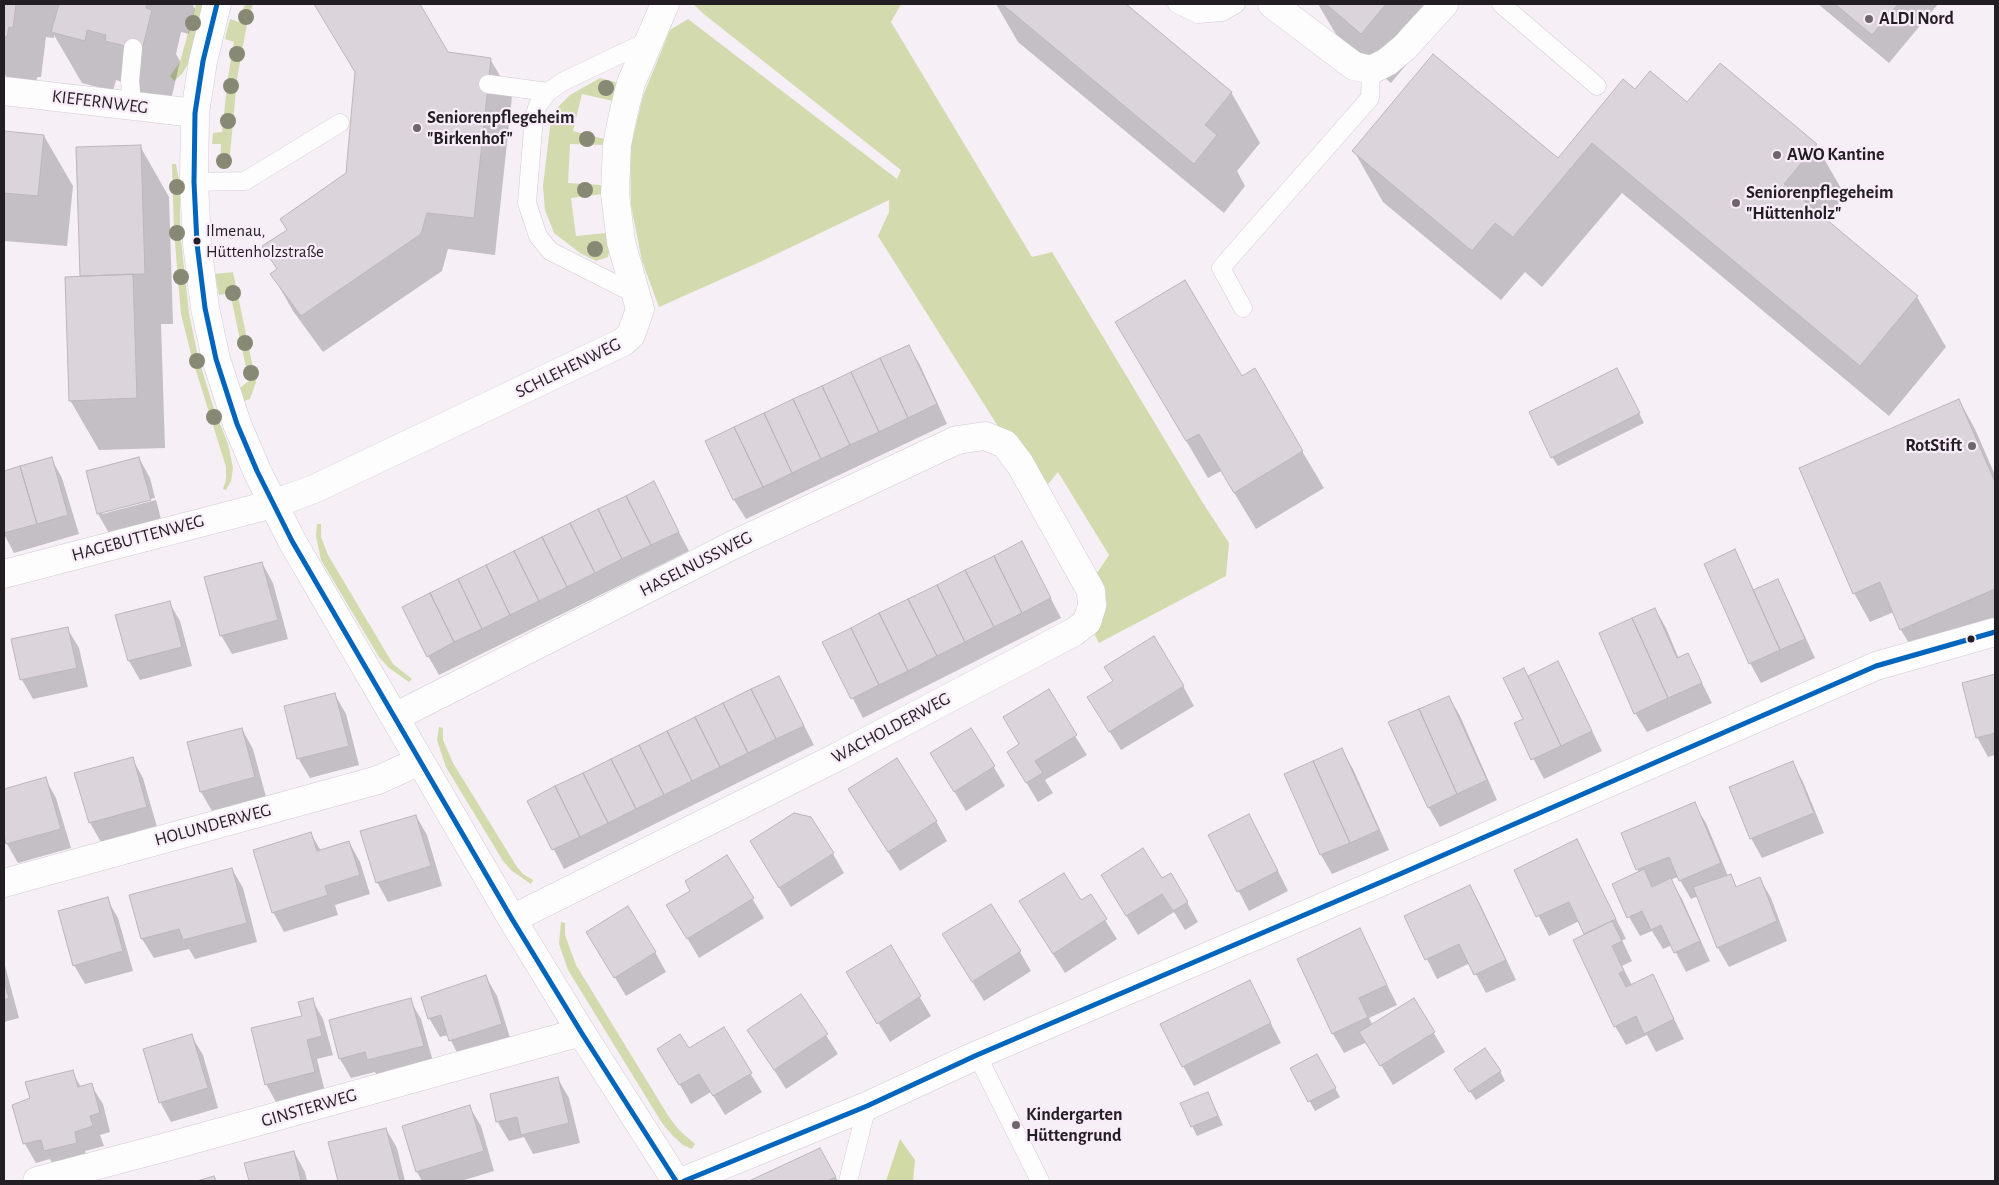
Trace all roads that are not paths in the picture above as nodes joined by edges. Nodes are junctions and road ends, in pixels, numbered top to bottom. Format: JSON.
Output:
{"nodes":[{"id":1,"x":217,"y":4,"type":"edge"},
{"id":2,"x":665,"y":4,"type":"edge"},
{"id":3,"x":1177,"y":4,"type":"edge"},
{"id":4,"x":1236,"y":4,"type":"edge"},
{"id":5,"x":1272,"y":4,"type":"edge"},
{"id":6,"x":1444,"y":4,"type":"edge"},
{"id":7,"x":1501,"y":4,"type":"edge"},
{"id":8,"x":648,"y":41,"type":"junction"},
{"id":9,"x":133,"y":48,"type":"dead end"},
{"id":10,"x":1371,"y":70,"type":"junction"},
{"id":11,"x":488,"y":84,"type":"dead end"},
{"id":12,"x":1597,"y":86,"type":"dead end"},
{"id":13,"x":4,"y":91,"type":"edge"},
{"id":14,"x":548,"y":92,"type":"junction"},
{"id":15,"x":132,"y":105,"type":"junction"},
{"id":16,"x":196,"y":113,"type":"junction"},
{"id":17,"x":340,"y":123,"type":"dead end"},
{"id":18,"x":194,"y":182,"type":"junction"},
{"id":19,"x":637,"y":295,"type":"junction"},
{"id":20,"x":1242,"y":308,"type":"dead end"},
{"id":21,"x":1005,"y":444,"type":"joint"},
{"id":22,"x":273,"y":504,"type":"junction"},
{"id":23,"x":4,"y":574,"type":"edge"},
{"id":24,"x":1995,"y":632,"type":"edge"},
{"id":25,"x":394,"y":717,"type":"junction"},
{"id":26,"x":420,"y":761,"type":"junction"},
{"id":27,"x":4,"y":883,"type":"edge"},
{"id":28,"x":512,"y":919,"type":"junction"},
{"id":29,"x":581,"y":1032,"type":"junction"},
{"id":30,"x":977,"y":1056,"type":"junction"},
{"id":31,"x":867,"y":1106,"type":"junction"},
{"id":32,"x":37,"y":1181,"type":"edge"},
{"id":33,"x":676,"y":1181,"type":"edge"},
{"id":34,"x":684,"y":1181,"type":"edge"},
{"id":35,"x":848,"y":1181,"type":"edge"},
{"id":36,"x":1040,"y":1181,"type":"edge"}],
"edges":[{"from":1,"to":16,"type":"street"},
{"from":2,"to":8,"type":"street","name":"SCHLEHENWEG"},
{"from":3,"to":4,"type":"lane"},
{"from":5,"to":10,"type":"street"},
{"from":6,"to":10,"type":"street"},
{"from":7,"to":12,"type":"lane"},
{"from":8,"to":14,"type":"lane"},
{"from":8,"to":19,"type":"street","name":"SCHLEHENWEG"},
{"from":9,"to":15,"type":"lane"},
{"from":10,"to":20,"type":"lane"},
{"from":11,"to":14,"type":"lane"},
{"from":13,"to":15,"type":"street","name":"KIEFERNWEG"},
{"from":14,"to":19,"type":"lane"},
{"from":15,"to":16,"type":"street","name":"KIEFERNWEG"},
{"from":16,"to":18,"type":"street"},
{"from":17,"to":18,"type":"lane"},
{"from":18,"to":22,"type":"street"},
{"from":19,"to":22,"type":"street","name":"SCHLEHENWEG"},
{"from":21,"to":25,"type":"street","name":"HASELNUSSWEG"},
{"from":21,"to":28,"type":"street","name":"WACHOLDERWEG"},
{"from":22,"to":23,"type":"street","name":"HAGEBUTTENWEG"},
{"from":22,"to":25,"type":"street"},
{"from":24,"to":30,"type":"street"},
{"from":25,"to":26,"type":"street"},
{"from":26,"to":27,"type":"street","name":"HOLUNDERWEG"},
{"from":26,"to":28,"type":"street"},
{"from":28,"to":29,"type":"street"},
{"from":29,"to":32,"type":"street","name":"GINSTERWEG"},
{"from":29,"to":33,"type":"street"},
{"from":30,"to":31,"type":"street"},
{"from":30,"to":36,"type":"lane"},
{"from":31,"to":34,"type":"street"},
{"from":31,"to":35,"type":"lane"}]}
